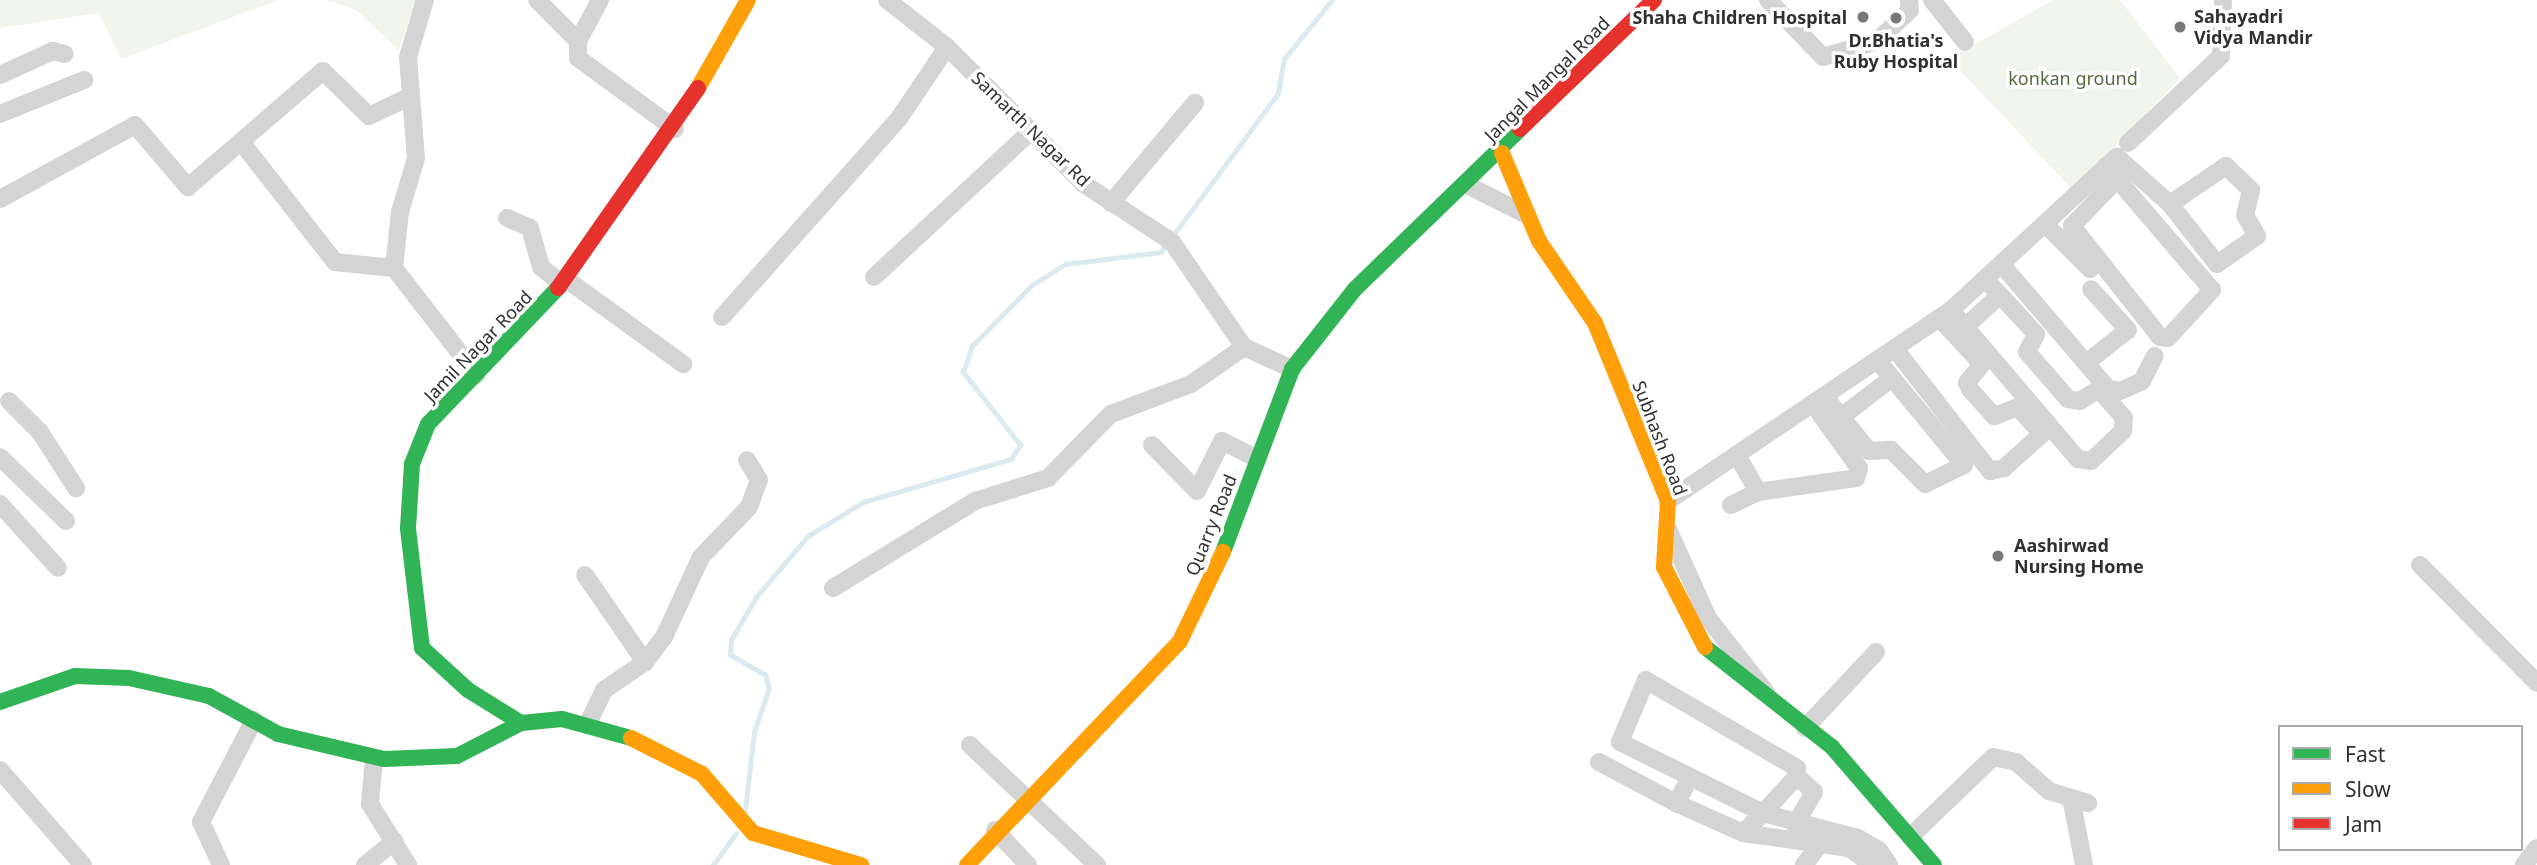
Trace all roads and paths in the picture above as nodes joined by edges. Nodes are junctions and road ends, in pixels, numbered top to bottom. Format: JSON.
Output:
{"nodes":[{"id":1,"x":425,"y":0,"type":"edge"},
{"id":2,"x":537,"y":0,"type":"edge"},
{"id":3,"x":600,"y":0,"type":"edge"},
{"id":4,"x":748,"y":0,"type":"edge"},
{"id":5,"x":887,"y":0,"type":"edge"},
{"id":6,"x":1768,"y":0,"type":"edge"},
{"id":7,"x":1909,"y":0,"type":"edge"},
{"id":8,"x":1932,"y":0,"type":"edge"},
{"id":9,"x":2223,"y":0,"type":"edge"},
{"id":10,"x":1643,"y":4,"type":"edge"},
{"id":11,"x":578,"y":41,"type":"junction"},
{"id":12,"x":1965,"y":42,"type":"dead end"},
{"id":13,"x":947,"y":47,"type":"junction"},
{"id":14,"x":65,"y":54,"type":"dead end"},
{"id":15,"x":0,"y":75,"type":"edge"},
{"id":16,"x":84,"y":80,"type":"dead end"},
{"id":17,"x":409,"y":97,"type":"junction"},
{"id":18,"x":1195,"y":103,"type":"dead end"},
{"id":19,"x":0,"y":114,"type":"edge"},
{"id":20,"x":675,"y":129,"type":"junction"},
{"id":21,"x":1030,"y":132,"type":"junction"},
{"id":22,"x":242,"y":143,"type":"junction"},
{"id":23,"x":2128,"y":143,"type":"dead end"},
{"id":24,"x":1502,"y":153,"type":"junction"},
{"id":25,"x":2111,"y":172,"type":"junction"},
{"id":26,"x":1468,"y":185,"type":"junction"},
{"id":27,"x":0,"y":198,"type":"edge"},
{"id":28,"x":1111,"y":203,"type":"junction"},
{"id":29,"x":2170,"y":204,"type":"junction"},
{"id":30,"x":1527,"y":215,"type":"junction"},
{"id":31,"x":507,"y":218,"type":"dead end"},
{"id":32,"x":2047,"y":226,"type":"junction"},
{"id":33,"x":2003,"y":266,"type":"junction"},
{"id":34,"x":394,"y":268,"type":"junction"},
{"id":35,"x":2090,"y":270,"type":"dead end"},
{"id":36,"x":874,"y":277,"type":"dead end"},
{"id":37,"x":1987,"y":281,"type":"junction"},
{"id":38,"x":564,"y":282,"type":"junction"},
{"id":39,"x":2091,"y":289,"type":"dead end"},
{"id":40,"x":2000,"y":295,"type":"junction"},
{"id":41,"x":1945,"y":315,"type":"junction"},
{"id":42,"x":722,"y":317,"type":"dead end"},
{"id":43,"x":1965,"y":327,"type":"junction"},
{"id":44,"x":1244,"y":347,"type":"junction"},
{"id":45,"x":1895,"y":349,"type":"junction"},
{"id":46,"x":2155,"y":356,"type":"dead end"},
{"id":47,"x":1878,"y":361,"type":"junction"},
{"id":48,"x":683,"y":363,"type":"dead end"},
{"id":49,"x":2086,"y":363,"type":"junction"},
{"id":50,"x":1292,"y":369,"type":"junction"},
{"id":51,"x":477,"y":374,"type":"junction"},
{"id":52,"x":1892,"y":378,"type":"junction"},
{"id":53,"x":1819,"y":400,"type":"junction"},
{"id":54,"x":3,"y":403,"type":"edge"},
{"id":55,"x":1841,"y":416,"type":"junction"},
{"id":56,"x":1152,"y":445,"type":"dead end"},
{"id":57,"x":1737,"y":455,"type":"junction"},
{"id":58,"x":0,"y":457,"type":"edge"},
{"id":59,"x":1258,"y":459,"type":"junction"},
{"id":60,"x":747,"y":460,"type":"dead end"},
{"id":61,"x":76,"y":488,"type":"dead end"},
{"id":62,"x":1758,"y":492,"type":"junction"},
{"id":63,"x":1668,"y":501,"type":"junction"},
{"id":64,"x":0,"y":504,"type":"edge"},
{"id":65,"x":1731,"y":505,"type":"dead end"},
{"id":66,"x":66,"y":522,"type":"dead end"},
{"id":67,"x":1664,"y":522,"type":"joint"},
{"id":68,"x":2420,"y":565,"type":"dead end"},
{"id":69,"x":58,"y":568,"type":"dead end"},
{"id":70,"x":585,"y":575,"type":"dead end"},
{"id":71,"x":833,"y":588,"type":"dead end"},
{"id":72,"x":1876,"y":652,"type":"dead end"},
{"id":73,"x":645,"y":662,"type":"junction"},
{"id":74,"x":2537,"y":683,"type":"edge"},
{"id":75,"x":0,"y":702,"type":"edge"},
{"id":76,"x":1775,"y":707,"type":"joint"},
{"id":77,"x":254,"y":720,"type":"junction"},
{"id":78,"x":521,"y":723,"type":"junction"},
{"id":79,"x":587,"y":725,"type":"junction"},
{"id":80,"x":1805,"y":728,"type":"junction"},
{"id":81,"x":970,"y":746,"type":"dead end"},
{"id":82,"x":374,"y":758,"type":"junction"},
{"id":83,"x":1599,"y":762,"type":"dead end"},
{"id":84,"x":0,"y":770,"type":"edge"},
{"id":85,"x":1797,"y":776,"type":"junction"},
{"id":86,"x":1690,"y":778,"type":"junction"},
{"id":87,"x":1030,"y":796,"type":"junction"},
{"id":88,"x":1676,"y":803,"type":"junction"},
{"id":89,"x":1763,"y":813,"type":"junction"},
{"id":90,"x":1794,"y":825,"type":"junction"},
{"id":91,"x":995,"y":830,"type":"junction"},
{"id":92,"x":1743,"y":833,"type":"junction"},
{"id":93,"x":1911,"y":836,"type":"junction"},
{"id":94,"x":1825,"y":838,"type":"junction"},
{"id":95,"x":395,"y":841,"type":"junction"},
{"id":96,"x":2537,"y":848,"type":"edge"},
{"id":97,"x":83,"y":865,"type":"edge"},
{"id":98,"x":221,"y":865,"type":"edge"},
{"id":99,"x":365,"y":865,"type":"edge"},
{"id":100,"x":408,"y":865,"type":"edge"},
{"id":101,"x":861,"y":865,"type":"edge"},
{"id":102,"x":967,"y":865,"type":"edge"},
{"id":103,"x":1028,"y":865,"type":"edge"},
{"id":104,"x":1097,"y":865,"type":"edge"},
{"id":105,"x":1804,"y":865,"type":"edge"},
{"id":106,"x":1872,"y":865,"type":"edge"},
{"id":107,"x":1889,"y":865,"type":"edge"},
{"id":108,"x":1934,"y":865,"type":"edge"},
{"id":109,"x":2084,"y":865,"type":"edge"},
{"id":110,"x":2524,"y":865,"type":"edge"}],
"edges":[{"from":1,"to":17,"type":"street"},
{"from":2,"to":11,"type":"street"},
{"from":3,"to":11,"type":"street"},
{"from":4,"to":20,"type":"street","name":"Jamil Nagar Road"},
{"from":5,"to":13,"type":"street","name":"Samarth Nagar Rd"},
{"from":6,"to":7,"type":"street"},
{"from":8,"to":12,"type":"street"},
{"from":9,"to":23,"type":"street"},
{"from":10,"to":24,"type":"street","name":"Jangal Mangal Road"},
{"from":11,"to":20,"type":"street"},
{"from":13,"to":21,"type":"street","name":"Samarth Nagar Rd"},
{"from":13,"to":42,"type":"street"},
{"from":14,"to":15,"type":"street"},
{"from":16,"to":19,"type":"street"},
{"from":17,"to":22,"type":"street"},
{"from":17,"to":34,"type":"street"},
{"from":18,"to":28,"type":"street"},
{"from":20,"to":38,"type":"street","name":"Jamil Nagar Road"},
{"from":21,"to":28,"type":"street","name":"Samarth Nagar Rd"},
{"from":21,"to":36,"type":"street"},
{"from":22,"to":27,"type":"street"},
{"from":22,"to":34,"type":"street"},
{"from":24,"to":26,"type":"street","name":"Jangal Mangal Road"},
{"from":24,"to":30,"type":"street","name":"Subhash Road"},
{"from":25,"to":25,"type":"street"},
{"from":25,"to":29,"type":"street"},
{"from":25,"to":32,"type":"street"},
{"from":26,"to":30,"type":"street"},
{"from":26,"to":50,"type":"street","name":"Quarry Road"},
{"from":28,"to":44,"type":"street","name":"Samarth Nagar Rd"},
{"from":29,"to":29,"type":"street"},
{"from":30,"to":63,"type":"street","name":"Subhash Road"},
{"from":31,"to":38,"type":"street"},
{"from":32,"to":33,"type":"street"},
{"from":32,"to":35,"type":"street"},
{"from":33,"to":37,"type":"street"},
{"from":33,"to":49,"type":"street"},
{"from":34,"to":51,"type":"street"},
{"from":37,"to":40,"type":"street"},
{"from":37,"to":41,"type":"street"},
{"from":38,"to":48,"type":"street"},
{"from":38,"to":51,"type":"street","name":"Jamil Nagar Road"},
{"from":39,"to":49,"type":"street"},
{"from":40,"to":43,"type":"street"},
{"from":40,"to":43,"type":"street"},
{"from":41,"to":43,"type":"street"},
{"from":41,"to":45,"type":"street"},
{"from":41,"to":45,"type":"street"},
{"from":44,"to":50,"type":"street"},
{"from":44,"to":71,"type":"street"},
{"from":45,"to":47,"type":"street"},
{"from":46,"to":49,"type":"street"},
{"from":47,"to":52,"type":"street"},
{"from":47,"to":53,"type":"street"},
{"from":50,"to":59,"type":"street","name":"Quarry Road"},
{"from":51,"to":78,"type":"street","name":"Jamil Nagar Road"},
{"from":52,"to":55,"type":"street"},
{"from":52,"to":55,"type":"street"},
{"from":53,"to":55,"type":"street"},
{"from":53,"to":57,"type":"street"},
{"from":53,"to":62,"type":"street"},
{"from":54,"to":61,"type":"street"},
{"from":56,"to":59,"type":"street"},
{"from":57,"to":62,"type":"street"},
{"from":57,"to":63,"type":"street"},
{"from":58,"to":66,"type":"street"},
{"from":59,"to":87,"type":"street","name":"Quarry Road"},
{"from":60,"to":73,"type":"street"},
{"from":62,"to":65,"type":"street"},
{"from":63,"to":67,"type":"street","name":"Subhash Road"},
{"from":64,"to":69,"type":"street"},
{"from":67,"to":76,"type":"street"},
{"from":68,"to":74,"type":"street"},
{"from":70,"to":73,"type":"street"},
{"from":72,"to":80,"type":"street"},
{"from":73,"to":79,"type":"street"},
{"from":75,"to":77,"type":"street"},
{"from":76,"to":80,"type":"street"},
{"from":77,"to":82,"type":"street"},
{"from":77,"to":98,"type":"street"},
{"from":78,"to":79,"type":"street"},
{"from":78,"to":82,"type":"street"},
{"from":79,"to":101,"type":"street"},
{"from":80,"to":93,"type":"street"},
{"from":81,"to":87,"type":"street"},
{"from":82,"to":95,"type":"street"},
{"from":83,"to":88,"type":"street"},
{"from":84,"to":97,"type":"street"},
{"from":85,"to":86,"type":"street"},
{"from":85,"to":89,"type":"street"},
{"from":85,"to":90,"type":"street"},
{"from":86,"to":88,"type":"street"},
{"from":86,"to":89,"type":"street"},
{"from":87,"to":91,"type":"street","name":"Quarry Road"},
{"from":87,"to":104,"type":"street"},
{"from":88,"to":92,"type":"street"},
{"from":89,"to":90,"type":"street"},
{"from":89,"to":92,"type":"street"},
{"from":90,"to":94,"type":"street"},
{"from":91,"to":102,"type":"street","name":"Quarry Road"},
{"from":91,"to":103,"type":"street"},
{"from":92,"to":94,"type":"street"},
{"from":93,"to":108,"type":"street"},
{"from":93,"to":109,"type":"street"},
{"from":94,"to":105,"type":"street"},
{"from":94,"to":106,"type":"street"},
{"from":94,"to":107,"type":"street"},
{"from":95,"to":99,"type":"street"},
{"from":95,"to":100,"type":"street"},
{"from":96,"to":110,"type":"street"}]}
